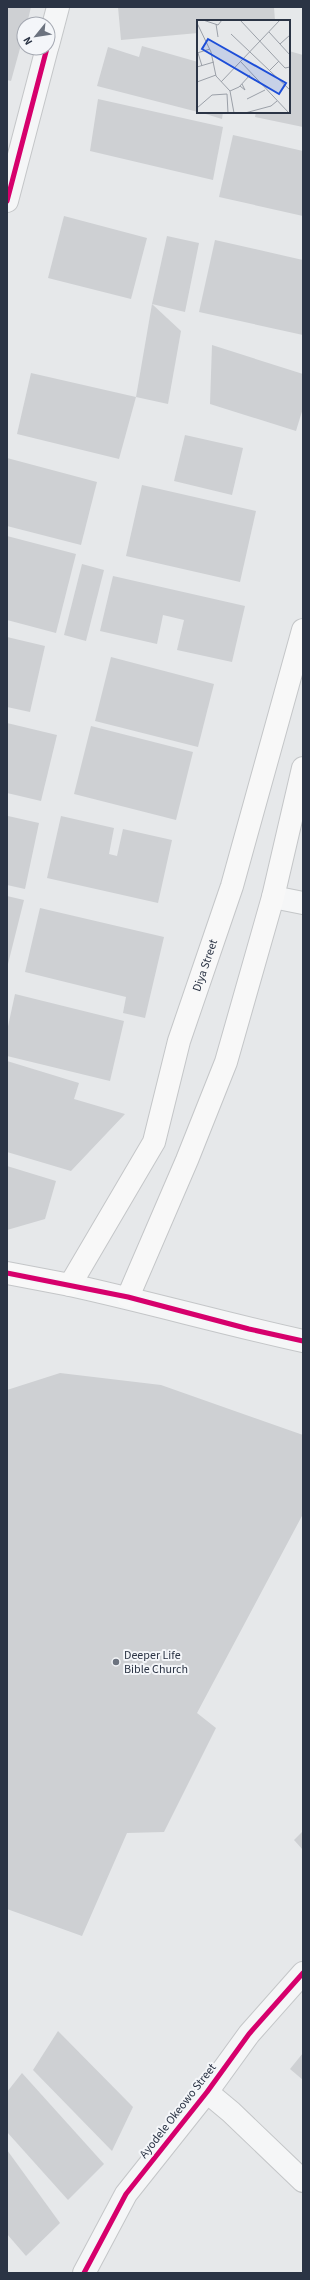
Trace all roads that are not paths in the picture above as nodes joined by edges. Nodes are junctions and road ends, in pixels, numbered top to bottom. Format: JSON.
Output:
{"nodes":[{"id":1,"x":45,"y":56,"type":"edge"},
{"id":2,"x":7,"y":201,"type":"edge"},
{"id":3,"x":303,"y":630,"type":"edge"},
{"id":4,"x":303,"y":768,"type":"edge"},
{"id":5,"x":273,"y":897,"type":"junction"},
{"id":6,"x":303,"y":903,"type":"edge"},
{"id":7,"x":7,"y":1273,"type":"edge"},
{"id":8,"x":70,"y":1285,"type":"junction"},
{"id":9,"x":128,"y":1297,"type":"junction"},
{"id":10,"x":303,"y":1341,"type":"edge"},
{"id":11,"x":303,"y":1973,"type":"edge"},
{"id":12,"x":207,"y":2092,"type":"junction"},
{"id":13,"x":303,"y":2181,"type":"edge"},
{"id":14,"x":84,"y":2273,"type":"edge"}],
"edges":[{"from":1,"to":2,"type":"street"},
{"from":3,"to":8,"type":"main road","name":"Diya Street"},
{"from":4,"to":5,"type":"main road"},
{"from":5,"to":6,"type":"street"},
{"from":5,"to":9,"type":"main road"},
{"from":7,"to":8,"type":"main road"},
{"from":8,"to":9,"type":"street"},
{"from":9,"to":10,"type":"street"},
{"from":11,"to":12,"type":"street","name":"Ayodele Okeowo Street"},
{"from":12,"to":13,"type":"street"},
{"from":12,"to":14,"type":"street","name":"Ayodele Okeowo Street"}]}
